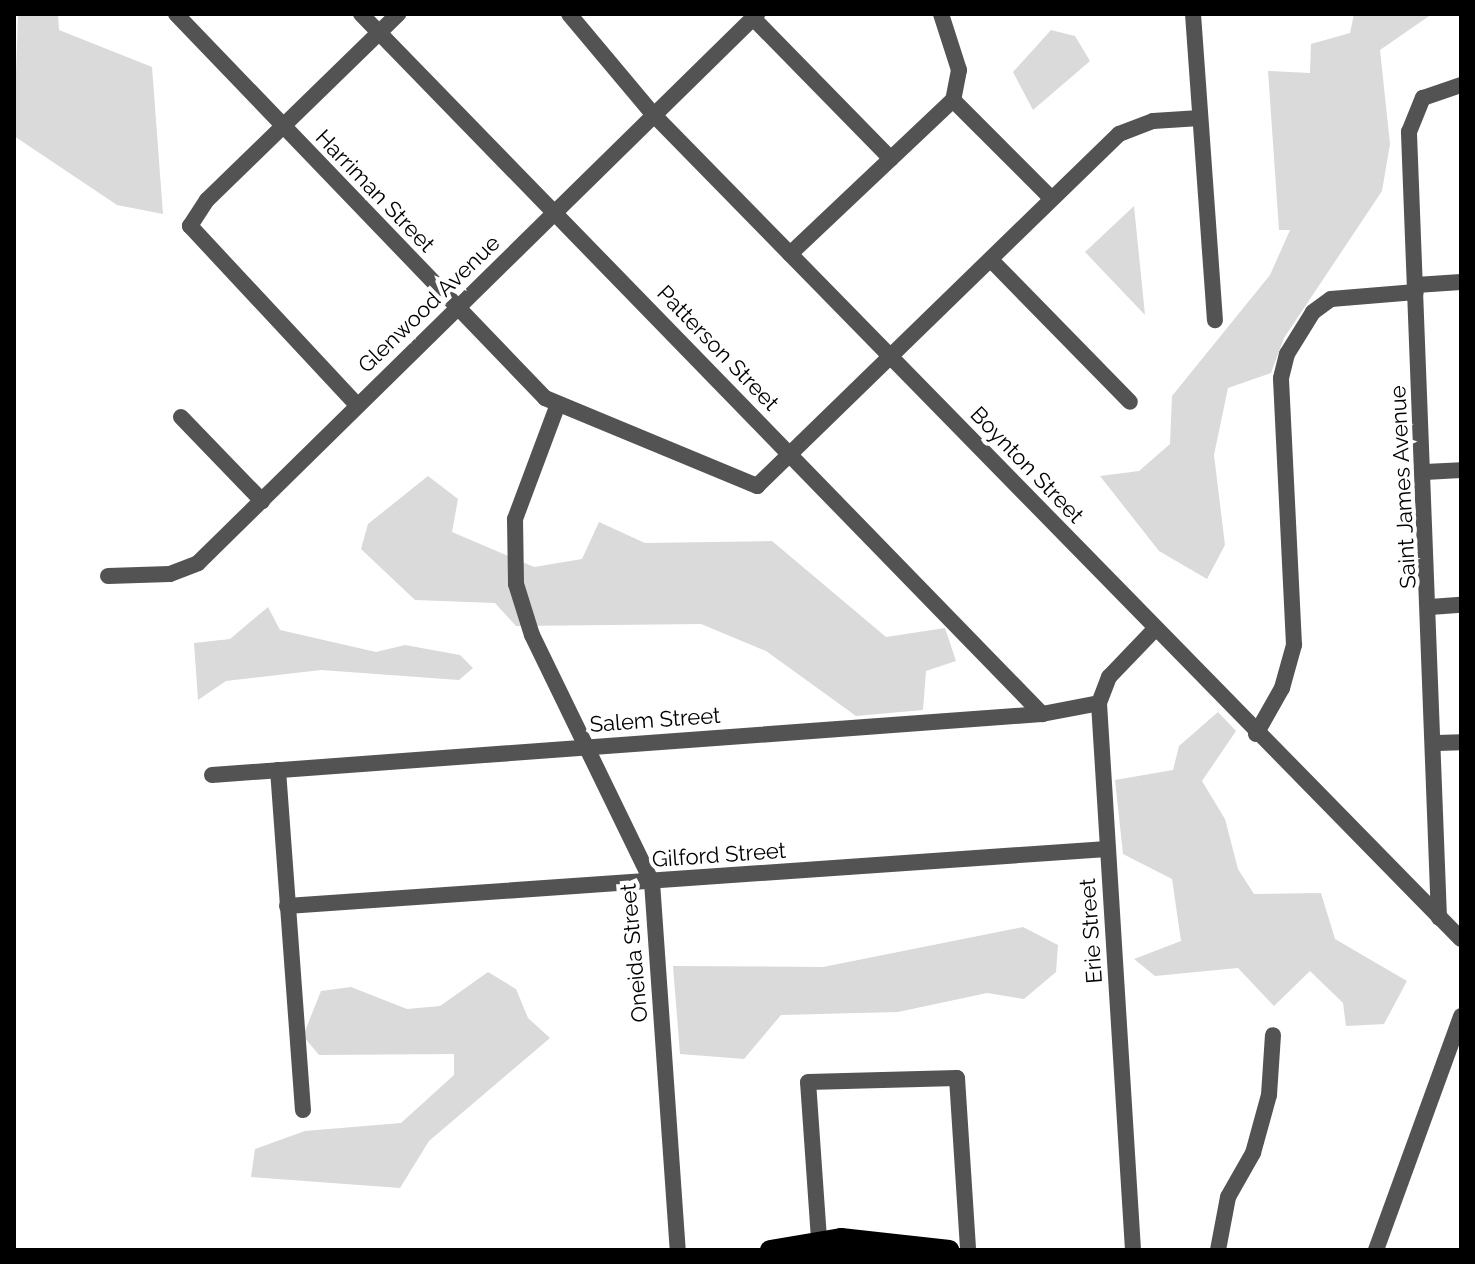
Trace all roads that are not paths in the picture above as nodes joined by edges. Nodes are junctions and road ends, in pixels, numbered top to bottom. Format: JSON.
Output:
{"nodes":[{"id":1,"x":176,"y":14,"type":"edge"},
{"id":2,"x":361,"y":14,"type":"edge"},
{"id":3,"x":398,"y":14,"type":"edge"},
{"id":4,"x":569,"y":14,"type":"edge"},
{"id":5,"x":941,"y":14,"type":"edge"},
{"id":6,"x":1193,"y":14,"type":"edge"},
{"id":7,"x":755,"y":16,"type":"edge"},
{"id":8,"x":379,"y":32,"type":"junction"},
{"id":9,"x":1461,"y":85,"type":"edge"},
{"id":10,"x":953,"y":100,"type":"junction"},
{"id":11,"x":652,"y":113,"type":"junction"},
{"id":12,"x":1200,"y":118,"type":"junction"},
{"id":13,"x":281,"y":127,"type":"junction"},
{"id":14,"x":891,"y":159,"type":"junction"},
{"id":15,"x":1051,"y":198,"type":"junction"},
{"id":16,"x":554,"y":213,"type":"junction"},
{"id":17,"x":790,"y":254,"type":"junction"},
{"id":18,"x":992,"y":261,"type":"junction"},
{"id":19,"x":1461,"y":282,"type":"edge"},
{"id":20,"x":1416,"y":288,"type":"junction"},
{"id":21,"x":458,"y":307,"type":"junction"},
{"id":22,"x":1215,"y":320,"type":"dead end"},
{"id":23,"x":892,"y":357,"type":"junction"},
{"id":24,"x":1130,"y":402,"type":"dead end"},
{"id":25,"x":558,"y":404,"type":"junction"},
{"id":26,"x":357,"y":405,"type":"junction"},
{"id":27,"x":181,"y":417,"type":"dead end"},
{"id":28,"x":791,"y":455,"type":"junction"},
{"id":29,"x":1461,"y":470,"type":"edge"},
{"id":30,"x":1425,"y":472,"type":"junction"},
{"id":31,"x":262,"y":501,"type":"junction"},
{"id":32,"x":108,"y":576,"type":"dead end"},
{"id":33,"x":1461,"y":605,"type":"edge"},
{"id":34,"x":1430,"y":607,"type":"junction"},
{"id":35,"x":1155,"y":629,"type":"junction"},
{"id":36,"x":1099,"y":703,"type":"junction"},
{"id":37,"x":1042,"y":714,"type":"junction"},
{"id":38,"x":1256,"y":734,"type":"junction"},
{"id":39,"x":1461,"y":742,"type":"edge"},
{"id":40,"x":1437,"y":743,"type":"junction"},
{"id":41,"x":586,"y":747,"type":"junction"},
{"id":42,"x":278,"y":770,"type":"junction"},
{"id":43,"x":212,"y":775,"type":"dead end"},
{"id":44,"x":1107,"y":849,"type":"junction"},
{"id":45,"x":652,"y":882,"type":"junction"},
{"id":46,"x":287,"y":906,"type":"junction"},
{"id":47,"x":1439,"y":918,"type":"junction"},
{"id":48,"x":1461,"y":939,"type":"edge"},
{"id":49,"x":1461,"y":1016,"type":"edge"},
{"id":50,"x":1273,"y":1035,"type":"dead end"},
{"id":51,"x":303,"y":1110,"type":"dead end"},
{"id":52,"x":819,"y":1239,"type":"junction"},
{"id":53,"x":678,"y":1250,"type":"edge"},
{"id":54,"x":770,"y":1250,"type":"edge"},
{"id":55,"x":949,"y":1250,"type":"edge"},
{"id":56,"x":968,"y":1250,"type":"edge"},
{"id":57,"x":1133,"y":1250,"type":"edge"},
{"id":58,"x":1218,"y":1250,"type":"edge"},
{"id":59,"x":1376,"y":1250,"type":"edge"}],
"edges":[{"from":1,"to":13,"type":"street","name":"Harriman Street"},
{"from":2,"to":8,"type":"street","name":"Patterson Street"},
{"from":3,"to":8,"type":"street"},
{"from":4,"to":11,"type":"street","name":"Boynton Street"},
{"from":5,"to":10,"type":"street"},
{"from":6,"to":12,"type":"street"},
{"from":7,"to":11,"type":"street","name":"Glenwood Avenue"},
{"from":7,"to":14,"type":"street"},
{"from":8,"to":13,"type":"street"},
{"from":8,"to":16,"type":"street","name":"Patterson Street"},
{"from":9,"to":20,"type":"street","name":"Saint James Avenue"},
{"from":10,"to":14,"type":"street"},
{"from":10,"to":15,"type":"street"},
{"from":11,"to":16,"type":"street","name":"Glenwood Avenue"},
{"from":11,"to":17,"type":"street","name":"Boynton Street"},
{"from":12,"to":15,"type":"street"},
{"from":12,"to":22,"type":"street"},
{"from":13,"to":21,"type":"street","name":"Harriman Street"},
{"from":13,"to":26,"type":"street"},
{"from":14,"to":17,"type":"street"},
{"from":15,"to":18,"type":"street"},
{"from":16,"to":21,"type":"street","name":"Glenwood Avenue"},
{"from":16,"to":28,"type":"street","name":"Patterson Street"},
{"from":17,"to":23,"type":"street","name":"Boynton Street"},
{"from":18,"to":23,"type":"street"},
{"from":18,"to":24,"type":"street"},
{"from":19,"to":20,"type":"street"},
{"from":20,"to":30,"type":"street","name":"Saint James Avenue"},
{"from":20,"to":38,"type":"street"},
{"from":21,"to":25,"type":"street","name":"Harriman Street"},
{"from":21,"to":26,"type":"street","name":"Glenwood Avenue"},
{"from":23,"to":28,"type":"street"},
{"from":23,"to":35,"type":"street","name":"Boynton Street"},
{"from":25,"to":28,"type":"street","name":"Harriman Street"},
{"from":25,"to":41,"type":"street","name":"Oneida Street"},
{"from":26,"to":31,"type":"street","name":"Glenwood Avenue"},
{"from":27,"to":31,"type":"street"},
{"from":28,"to":37,"type":"street","name":"Patterson Street"},
{"from":29,"to":30,"type":"street"},
{"from":30,"to":34,"type":"street","name":"Saint James Avenue"},
{"from":31,"to":32,"type":"street","name":"Glenwood Avenue"},
{"from":33,"to":34,"type":"street"},
{"from":34,"to":40,"type":"street","name":"Saint James Avenue"},
{"from":35,"to":36,"type":"street"},
{"from":35,"to":38,"type":"street","name":"Boynton Street"},
{"from":36,"to":37,"type":"street","name":"Salem Street"},
{"from":36,"to":44,"type":"street","name":"Erie Street"},
{"from":37,"to":41,"type":"street","name":"Salem Street"},
{"from":38,"to":47,"type":"street","name":"Boynton Street"},
{"from":39,"to":40,"type":"street"},
{"from":40,"to":47,"type":"street","name":"Saint James Avenue"},
{"from":41,"to":42,"type":"street","name":"Salem Street"},
{"from":41,"to":45,"type":"street","name":"Oneida Street"},
{"from":42,"to":43,"type":"street","name":"Salem Street"},
{"from":42,"to":46,"type":"street"},
{"from":44,"to":45,"type":"street","name":"Gilford Street"},
{"from":44,"to":57,"type":"street","name":"Erie Street"},
{"from":45,"to":46,"type":"street","name":"Gilford Street"},
{"from":45,"to":53,"type":"street","name":"Oneida Street"},
{"from":46,"to":51,"type":"street"},
{"from":47,"to":48,"type":"street","name":"Boynton Street"},
{"from":49,"to":59,"type":"street"},
{"from":50,"to":58,"type":"street"},
{"from":52,"to":54,"type":"main road"},
{"from":52,"to":55,"type":"main road"},
{"from":52,"to":56,"type":"street"}]}
